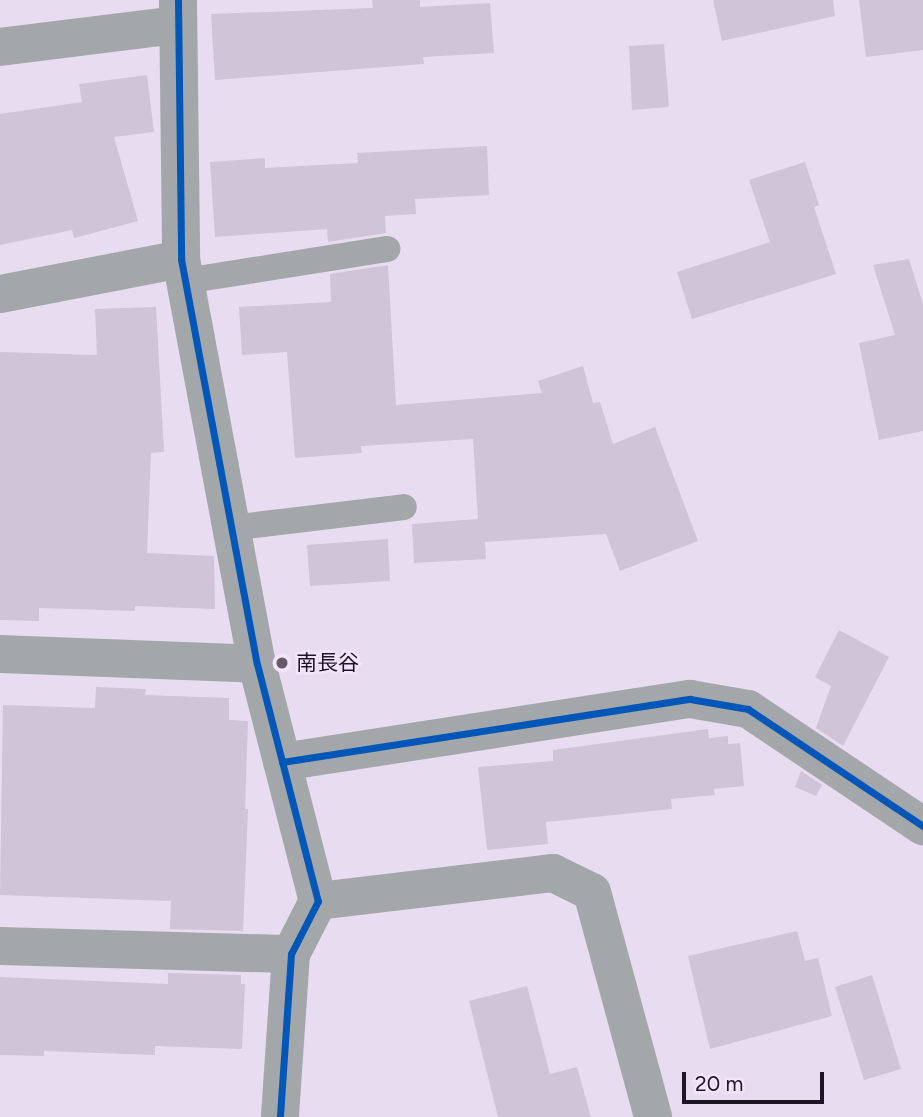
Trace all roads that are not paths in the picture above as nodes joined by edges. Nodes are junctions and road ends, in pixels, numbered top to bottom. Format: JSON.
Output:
{"nodes":[{"id":1,"x":178,"y":13,"type":"edge"},
{"id":2,"x":0,"y":47,"type":"edge"},
{"id":3,"x":387,"y":248,"type":"dead end"},
{"id":4,"x":183,"y":270,"type":"junction"},
{"id":5,"x":0,"y":294,"type":"edge"},
{"id":6,"x":404,"y":506,"type":"dead end"},
{"id":7,"x":231,"y":528,"type":"junction"},
{"id":8,"x":0,"y":654,"type":"edge"},
{"id":9,"x":257,"y":664,"type":"junction"},
{"id":10,"x":282,"y":762,"type":"junction"},
{"id":11,"x":923,"y":826,"type":"edge"},
{"id":12,"x":318,"y":901,"type":"junction"},
{"id":13,"x":0,"y":946,"type":"edge"},
{"id":14,"x":291,"y":954,"type":"junction"},
{"id":15,"x":280,"y":1117,"type":"edge"},
{"id":16,"x":653,"y":1117,"type":"edge"}],
"edges":[{"from":1,"to":2,"type":"street"},
{"from":1,"to":4,"type":"street"},
{"from":3,"to":4,"type":"lane"},
{"from":4,"to":5,"type":"street"},
{"from":4,"to":7,"type":"street"},
{"from":6,"to":7,"type":"lane"},
{"from":7,"to":9,"type":"street"},
{"from":8,"to":9,"type":"street"},
{"from":9,"to":10,"type":"street"},
{"from":10,"to":11,"type":"street"},
{"from":10,"to":12,"type":"street"},
{"from":12,"to":14,"type":"street"},
{"from":12,"to":16,"type":"street"},
{"from":13,"to":14,"type":"street"},
{"from":14,"to":15,"type":"street"}]}
